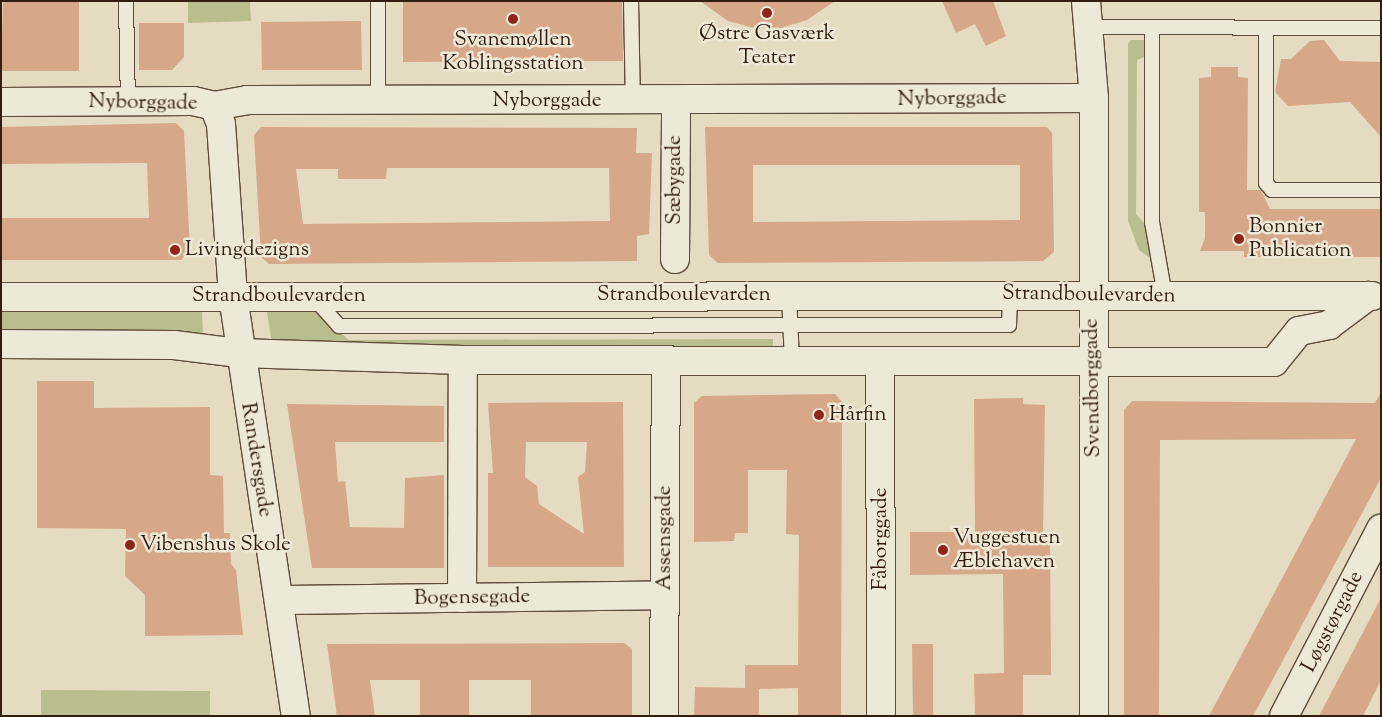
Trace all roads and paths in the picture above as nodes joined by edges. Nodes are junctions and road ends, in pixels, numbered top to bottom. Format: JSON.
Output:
{"nodes":[{"id":1,"x":126,"y":1,"type":"edge"},
{"id":2,"x":378,"y":1,"type":"edge"},
{"id":3,"x":631,"y":1,"type":"edge"},
{"id":4,"x":1087,"y":14,"type":"edge"},
{"id":5,"x":1152,"y":27,"type":"junction"},
{"id":6,"x":1266,"y":28,"type":"junction"},
{"id":7,"x":1381,"y":28,"type":"edge"},
{"id":8,"x":1094,"y":98,"type":"junction"},
{"id":9,"x":378,"y":100,"type":"junction"},
{"id":10,"x":128,"y":101,"type":"junction"},
{"id":11,"x":633,"y":101,"type":"junction"},
{"id":12,"x":676,"y":101,"type":"junction"},
{"id":13,"x":1,"y":102,"type":"edge"},
{"id":14,"x":214,"y":106,"type":"junction"},
{"id":15,"x":1381,"y":190,"type":"edge"},
{"id":16,"x":675,"y":259,"type":"dead end"},
{"id":17,"x":1010,"y":294,"type":"junction"},
{"id":18,"x":788,"y":295,"type":"junction"},
{"id":19,"x":1092,"y":295,"type":"junction"},
{"id":20,"x":233,"y":296,"type":"junction"},
{"id":21,"x":312,"y":296,"type":"junction"},
{"id":22,"x":1165,"y":296,"type":"junction"},
{"id":23,"x":1,"y":297,"type":"edge"},
{"id":24,"x":1374,"y":297,"type":"edge"},
{"id":25,"x":790,"y":326,"type":"junction"},
{"id":26,"x":1,"y":344,"type":"edge"},
{"id":27,"x":238,"y":352,"type":"junction"},
{"id":28,"x":463,"y":360,"type":"junction"},
{"id":29,"x":666,"y":361,"type":"junction"},
{"id":30,"x":792,"y":361,"type":"junction"},
{"id":31,"x":880,"y":361,"type":"junction"},
{"id":32,"x":1094,"y":364,"type":"junction"},
{"id":33,"x":1381,"y":529,"type":"edge"},
{"id":34,"x":664,"y":595,"type":"junction"},
{"id":35,"x":462,"y":598,"type":"junction"},
{"id":36,"x":279,"y":600,"type":"junction"},
{"id":37,"x":296,"y":716,"type":"edge"},
{"id":38,"x":664,"y":716,"type":"edge"},
{"id":39,"x":880,"y":716,"type":"edge"},
{"id":40,"x":1094,"y":716,"type":"edge"},
{"id":41,"x":1284,"y":716,"type":"edge"}],
"edges":[{"from":1,"to":10,"type":"lane"},
{"from":2,"to":9,"type":"lane"},
{"from":3,"to":11,"type":"lane"},
{"from":4,"to":5,"type":"lane"},
{"from":4,"to":8,"type":"street","name":"Svendborggade"},
{"from":5,"to":6,"type":"lane"},
{"from":5,"to":22,"type":"lane"},
{"from":6,"to":7,"type":"lane"},
{"from":6,"to":15,"type":"lane"},
{"from":8,"to":12,"type":"street","name":"Nyborggade"},
{"from":8,"to":19,"type":"street","name":"Svendborggade"},
{"from":9,"to":11,"type":"street","name":"Nyborggade"},
{"from":9,"to":14,"type":"street","name":"Nyborggade"},
{"from":10,"to":13,"type":"street","name":"Nyborggade"},
{"from":10,"to":14,"type":"street","name":"Nyborggade"},
{"from":11,"to":12,"type":"street","name":"Nyborggade"},
{"from":12,"to":16,"type":"street","name":"Sæbygade"},
{"from":14,"to":20,"type":"street"},
{"from":17,"to":18,"type":"street","name":"Strandboulevarden"},
{"from":17,"to":19,"type":"street","name":"Strandboulevarden"},
{"from":17,"to":25,"type":"lane"},
{"from":18,"to":21,"type":"street","name":"Strandboulevarden"},
{"from":18,"to":25,"type":"lane"},
{"from":19,"to":22,"type":"street","name":"Strandboulevarden"},
{"from":19,"to":32,"type":"street","name":"Svendborggade"},
{"from":20,"to":21,"type":"street","name":"Strandboulevarden"},
{"from":20,"to":23,"type":"street","name":"Strandboulevarden"},
{"from":20,"to":27,"type":"street","name":"Randersgade"},
{"from":21,"to":25,"type":"lane"},
{"from":22,"to":24,"type":"street","name":"Strandboulevarden"},
{"from":24,"to":32,"type":"street","name":"Strandboulevarden"},
{"from":25,"to":30,"type":"lane"},
{"from":26,"to":27,"type":"street","name":"Strandboulevarden"},
{"from":27,"to":28,"type":"street","name":"Strandboulevarden"},
{"from":27,"to":36,"type":"street","name":"Randersgade"},
{"from":28,"to":29,"type":"street","name":"Strandboulevarden"},
{"from":28,"to":35,"type":"street"},
{"from":29,"to":30,"type":"street","name":"Strandboulevarden"},
{"from":29,"to":34,"type":"street","name":"Assensgade"},
{"from":30,"to":31,"type":"street","name":"Strandboulevarden"},
{"from":31,"to":32,"type":"street","name":"Strandboulevarden"},
{"from":31,"to":39,"type":"street","name":"Fåborggade"},
{"from":32,"to":40,"type":"street","name":"Svendborggade"},
{"from":33,"to":41,"type":"street","name":"Løgstørgade"},
{"from":34,"to":35,"type":"street","name":"Bogensegade"},
{"from":34,"to":38,"type":"street","name":"Assensgade"},
{"from":35,"to":36,"type":"street","name":"Bogensegade"},
{"from":36,"to":37,"type":"street","name":"Randersgade"}]}
